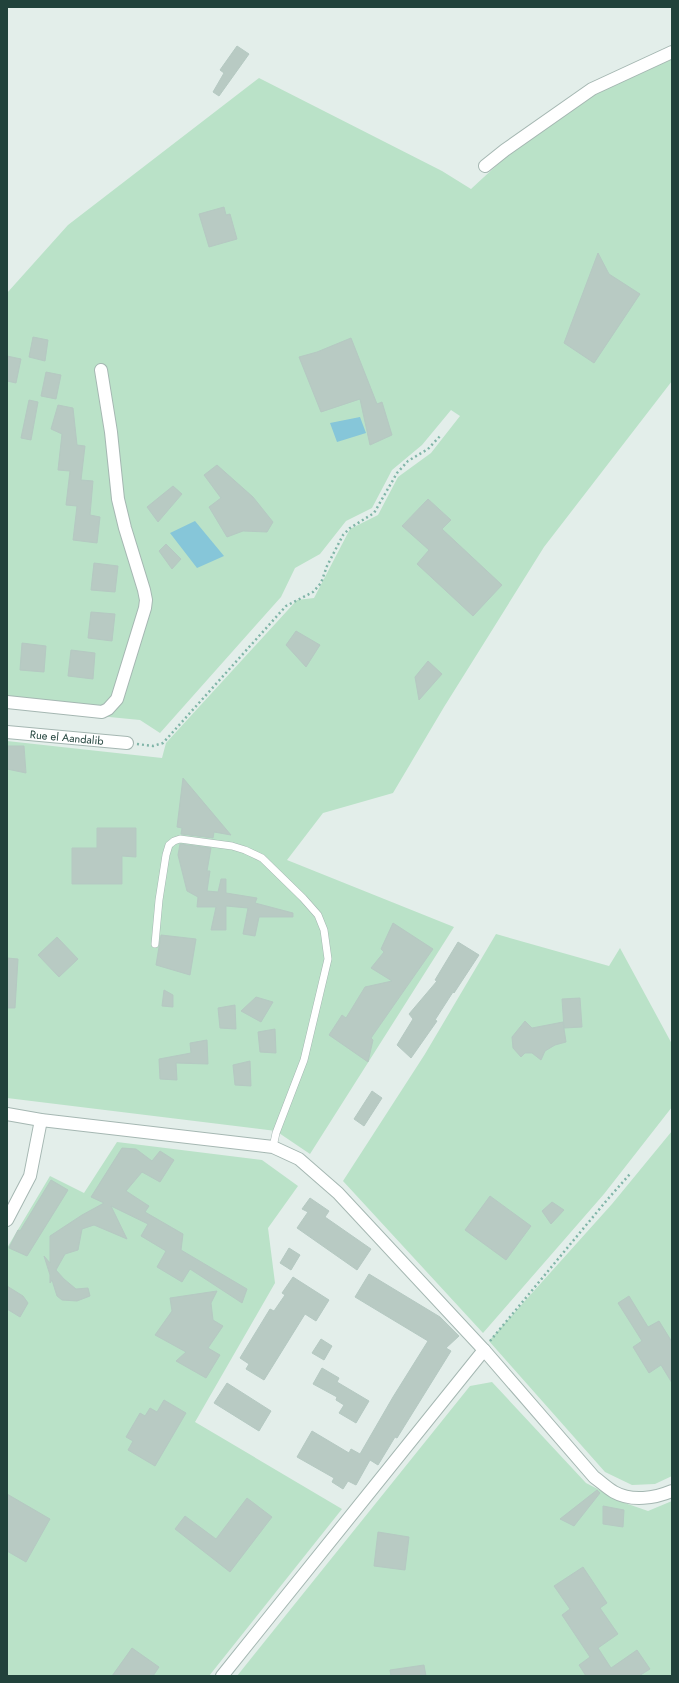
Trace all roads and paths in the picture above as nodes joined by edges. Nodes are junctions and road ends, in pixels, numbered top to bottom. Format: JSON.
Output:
{"nodes":[{"id":1,"x":672,"y":52,"type":"edge"},
{"id":2,"x":485,"y":166,"type":"dead end"},
{"id":3,"x":101,"y":370,"type":"dead end"},
{"id":4,"x":441,"y":435,"type":"dead end"},
{"id":5,"x":7,"y":702,"type":"edge"},
{"id":6,"x":7,"y":732,"type":"edge"},
{"id":7,"x":127,"y":743,"type":"joint"},
{"id":8,"x":155,"y":944,"type":"dead end"},
{"id":9,"x":7,"y":1114,"type":"edge"},
{"id":10,"x":41,"y":1120,"type":"junction"},
{"id":11,"x":273,"y":1147,"type":"junction"},
{"id":12,"x":630,"y":1174,"type":"dead end"},
{"id":13,"x":7,"y":1220,"type":"edge"},
{"id":14,"x":484,"y":1350,"type":"junction"},
{"id":15,"x":672,"y":1491,"type":"edge"},
{"id":16,"x":222,"y":1676,"type":"edge"}],
"edges":[{"from":1,"to":2,"type":"street"},
{"from":3,"to":5,"type":"street"},
{"from":4,"to":7,"type":"path"},
{"from":6,"to":7,"type":"street","name":"Rue el Aandalib"},
{"from":8,"to":11,"type":"lane"},
{"from":9,"to":10,"type":"street"},
{"from":10,"to":11,"type":"street"},
{"from":10,"to":13,"type":"street"},
{"from":11,"to":14,"type":"street"},
{"from":12,"to":14,"type":"path"},
{"from":14,"to":15,"type":"street"},
{"from":14,"to":16,"type":"street"}]}
